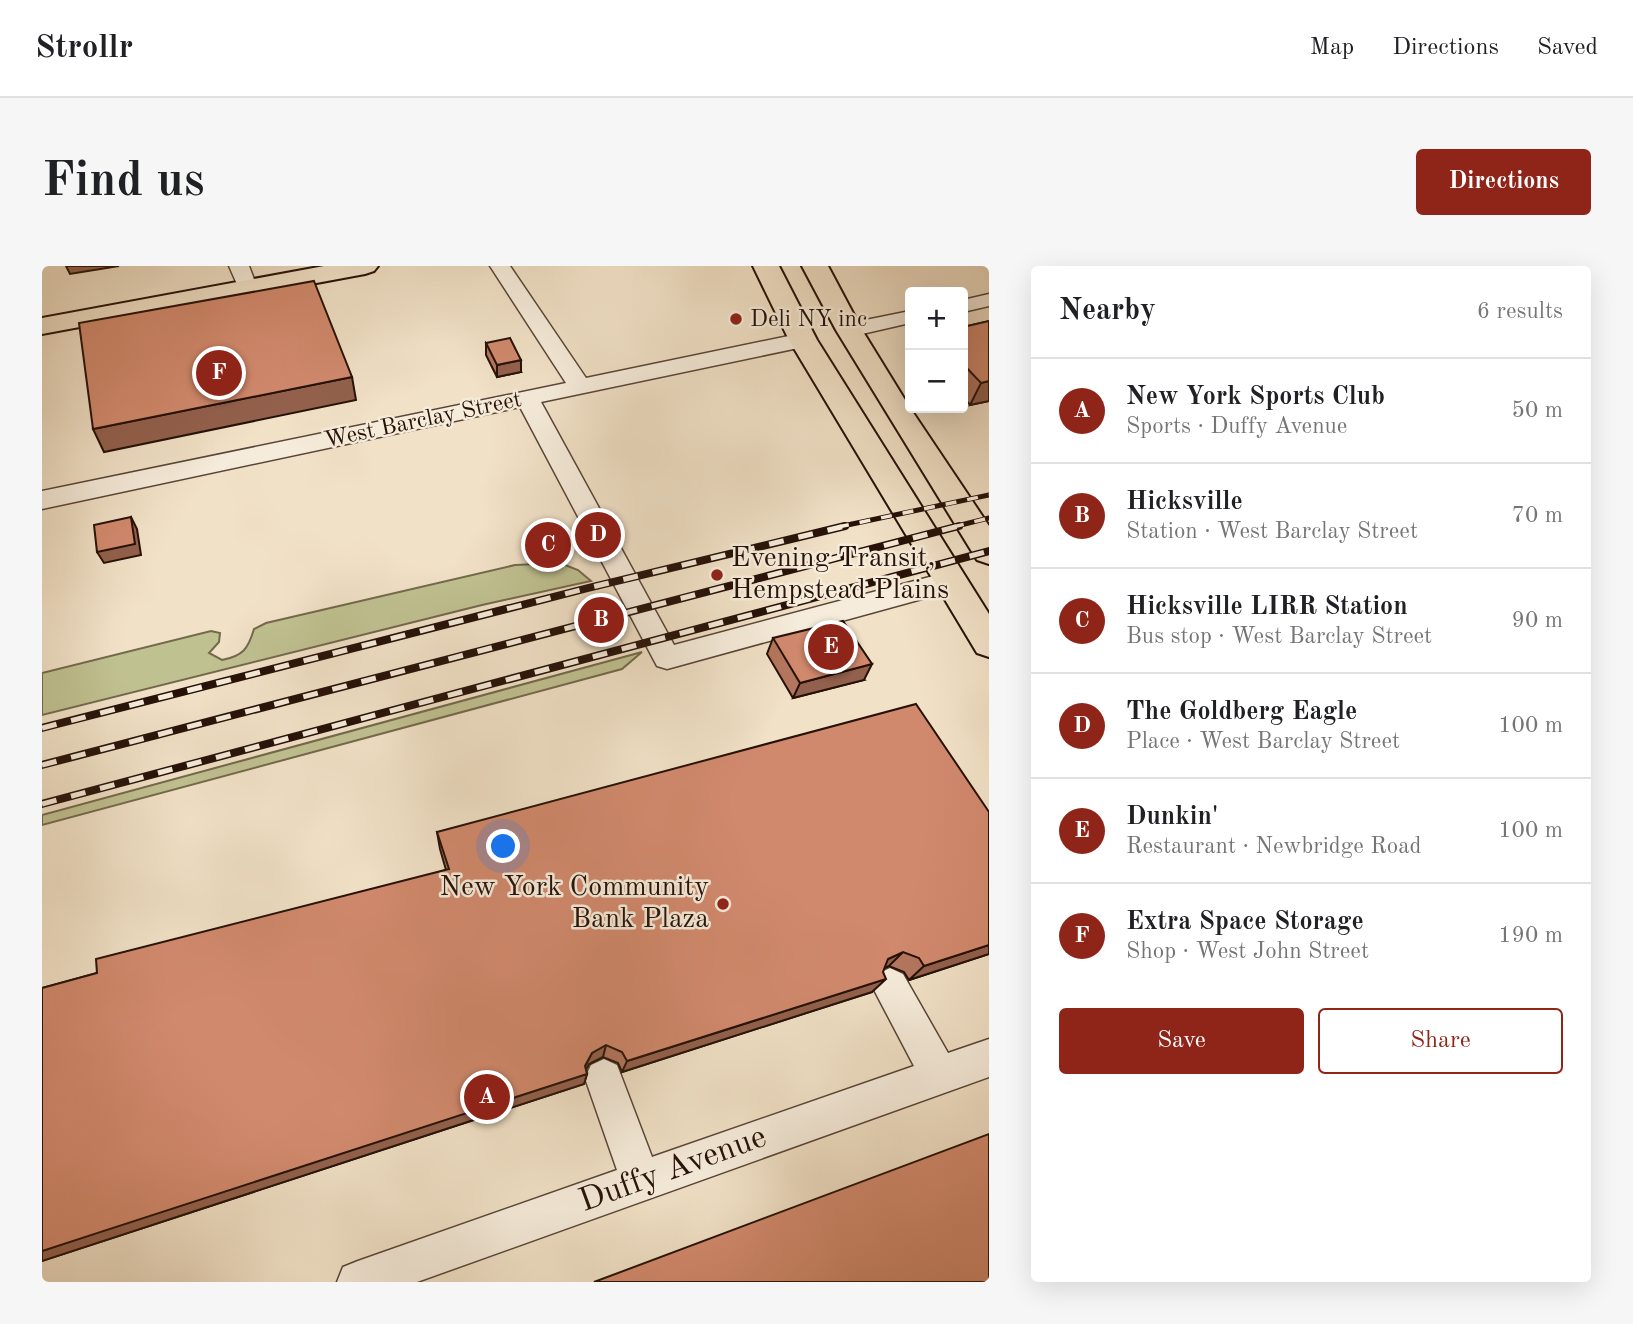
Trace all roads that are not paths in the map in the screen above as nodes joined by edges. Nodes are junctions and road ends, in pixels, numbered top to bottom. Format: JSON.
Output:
{"nodes":[{"id":1,"x":272,"y":266,"type":"edge"},
{"id":2,"x":365,"y":266,"type":"edge"},
{"id":3,"x":500,"y":266,"type":"edge"},
{"id":4,"x":766,"y":266,"type":"edge"},
{"id":5,"x":815,"y":266,"type":"edge"},
{"id":6,"x":243,"y":275,"type":"edge"},
{"id":7,"x":989,"y":300,"type":"edge"},
{"id":8,"x":968,"y":305,"type":"edge"},
{"id":9,"x":42,"y":310,"type":"edge"},
{"id":10,"x":905,"y":318,"type":"edge"},
{"id":11,"x":42,"y":326,"type":"edge"},
{"id":12,"x":849,"y":330,"type":"junction"},
{"id":13,"x":810,"y":350,"type":"junction"},
{"id":14,"x":580,"y":387,"type":"junction"},
{"id":15,"x":527,"y":398,"type":"junction"},
{"id":16,"x":937,"y":469,"type":"junction"},
{"id":17,"x":42,"y":500,"type":"edge"},
{"id":18,"x":989,"y":552,"type":"edge"},
{"id":19,"x":952,"y":581,"type":"junction"},
{"id":20,"x":989,"y":605,"type":"edge"},
{"id":21,"x":989,"y":643,"type":"edge"},
{"id":22,"x":890,"y":986,"type":"edge"},
{"id":23,"x":989,"y":1058,"type":"edge"},
{"id":24,"x":940,"y":1076,"type":"junction"},
{"id":25,"x":604,"y":1078,"type":"dead end"},
{"id":26,"x":641,"y":1182,"type":"junction"},
{"id":27,"x":358,"y":1282,"type":"edge"}],
"edges":[{"from":1,"to":6,"type":"main road"},
{"from":2,"to":6,"type":"main road"},
{"from":3,"to":14,"type":"street"},
{"from":4,"to":13,"type":"main road"},
{"from":5,"to":12,"type":"main road"},
{"from":6,"to":9,"type":"main road"},
{"from":6,"to":11,"type":"main road"},
{"from":7,"to":8,"type":"street"},
{"from":10,"to":12,"type":"street"},
{"from":12,"to":16,"type":"main road"},
{"from":13,"to":14,"type":"street","name":"West Barclay Street"},
{"from":13,"to":16,"type":"main road"},
{"from":13,"to":19,"type":"main road"},
{"from":14,"to":15,"type":"street","name":"West Barclay Street"},
{"from":15,"to":17,"type":"street","name":"West Barclay Street"},
{"from":15,"to":19,"type":"street"},
{"from":16,"to":18,"type":"main road"},
{"from":19,"to":20,"type":"main road"},
{"from":19,"to":21,"type":"main road"},
{"from":22,"to":24,"type":"street"},
{"from":23,"to":24,"type":"street","name":"Duffy Avenue"},
{"from":24,"to":26,"type":"street","name":"Duffy Avenue"},
{"from":25,"to":26,"type":"street"},
{"from":26,"to":27,"type":"street","name":"Duffy Avenue"}]}
